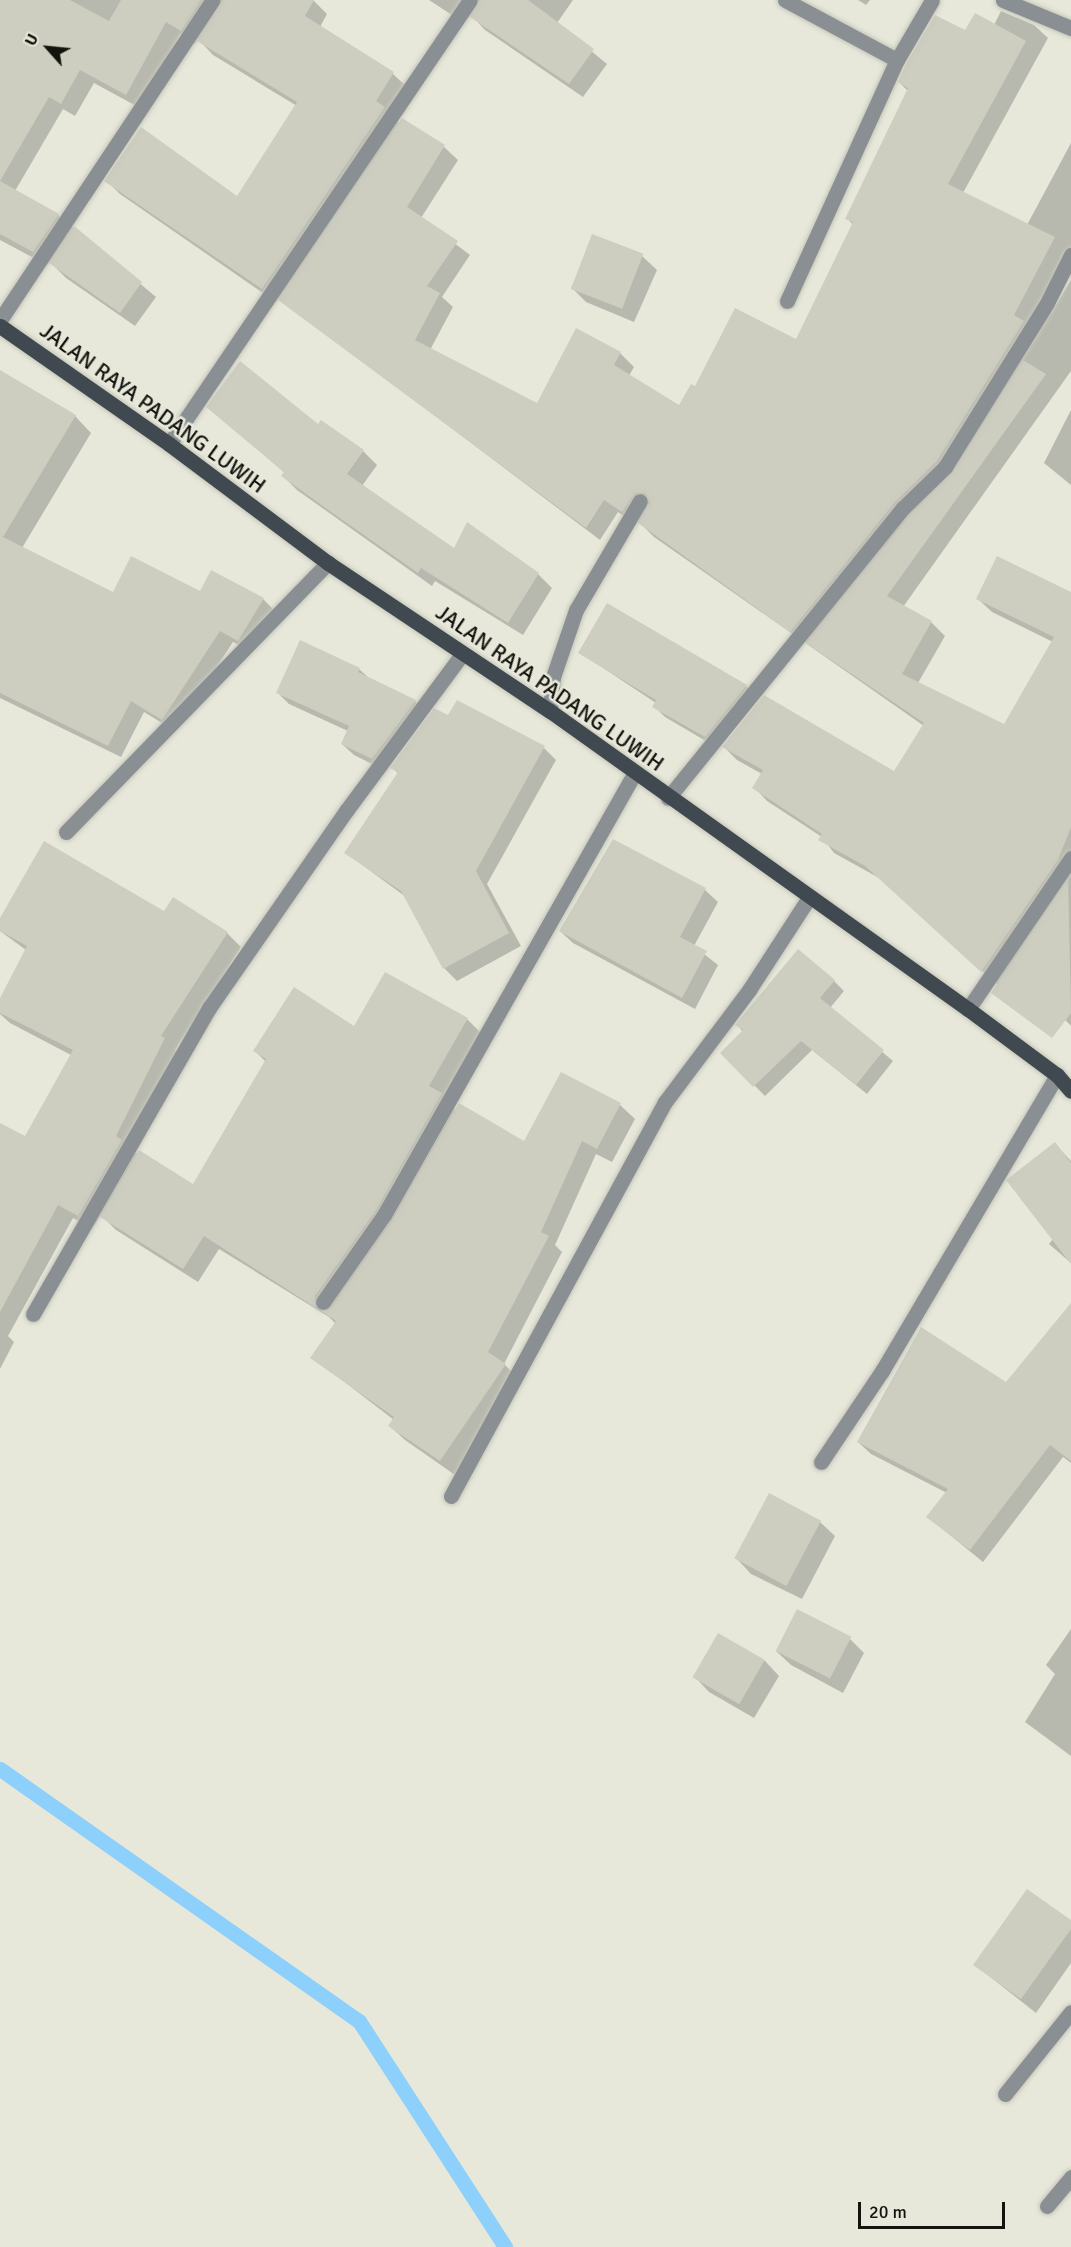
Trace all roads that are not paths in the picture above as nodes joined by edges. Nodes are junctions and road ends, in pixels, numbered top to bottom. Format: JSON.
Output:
{"nodes":[{"id":1,"x":213,"y":0,"type":"edge"},
{"id":2,"x":470,"y":0,"type":"edge"},
{"id":3,"x":785,"y":0,"type":"edge"},
{"id":4,"x":932,"y":0,"type":"edge"},
{"id":5,"x":1003,"y":0,"type":"edge"},
{"id":6,"x":1070,"y":27,"type":"edge"},
{"id":7,"x":897,"y":60,"type":"junction"},
{"id":8,"x":1071,"y":255,"type":"edge"},
{"id":9,"x":787,"y":301,"type":"dead end"},
{"id":10,"x":0,"y":320,"type":"edge"},
{"id":11,"x":0,"y":326,"type":"edge"},
{"id":12,"x":169,"y":444,"type":"junction"},
{"id":13,"x":640,"y":501,"type":"dead end"},
{"id":14,"x":328,"y":563,"type":"junction"},
{"id":15,"x":462,"y":654,"type":"junction"},
{"id":16,"x":550,"y":711,"type":"junction"},
{"id":17,"x":634,"y":774,"type":"junction"},
{"id":18,"x":668,"y":798,"type":"junction"},
{"id":19,"x":66,"y":832,"type":"dead end"},
{"id":20,"x":1071,"y":858,"type":"edge"},
{"id":21,"x":808,"y":899,"type":"junction"},
{"id":22,"x":968,"y":1009,"type":"junction"},
{"id":23,"x":1057,"y":1075,"type":"junction"},
{"id":24,"x":1071,"y":1091,"type":"edge"},
{"id":25,"x":323,"y":1302,"type":"dead end"},
{"id":26,"x":33,"y":1314,"type":"dead end"},
{"id":27,"x":821,"y":1462,"type":"dead end"},
{"id":28,"x":451,"y":1496,"type":"dead end"},
{"id":29,"x":1071,"y":2012,"type":"edge"},
{"id":30,"x":1005,"y":2094,"type":"dead end"},
{"id":31,"x":1071,"y":2177,"type":"edge"},
{"id":32,"x":1047,"y":2206,"type":"dead end"}],
"edges":[{"from":1,"to":10,"type":"street"},
{"from":2,"to":12,"type":"street"},
{"from":3,"to":7,"type":"street"},
{"from":4,"to":7,"type":"street"},
{"from":5,"to":6,"type":"street"},
{"from":7,"to":9,"type":"street"},
{"from":8,"to":18,"type":"street"},
{"from":11,"to":12,"type":"main road","name":"JALAN RAYA PADANG LUWIH"},
{"from":12,"to":14,"type":"main road","name":"JALAN RAYA PADANG LUWIH"},
{"from":13,"to":16,"type":"street"},
{"from":14,"to":15,"type":"main road","name":"JALAN RAYA PADANG LUWIH"},
{"from":14,"to":19,"type":"street"},
{"from":15,"to":16,"type":"main road","name":"JALAN RAYA PADANG LUWIH"},
{"from":15,"to":26,"type":"street"},
{"from":16,"to":17,"type":"main road","name":"JALAN RAYA PADANG LUWIH"},
{"from":17,"to":18,"type":"main road","name":"JALAN RAYA PADANG LUWIH"},
{"from":17,"to":25,"type":"street"},
{"from":18,"to":21,"type":"main road","name":"JALAN RAYA PADANG LUWIH"},
{"from":20,"to":22,"type":"street"},
{"from":21,"to":22,"type":"main road","name":"JALAN RAYA PADANG LUWIH"},
{"from":21,"to":28,"type":"street"},
{"from":22,"to":23,"type":"main road","name":"JALAN RAYA PADANG LUWIH"},
{"from":23,"to":24,"type":"main road","name":"JALAN RAYA PADANG LUWIH"},
{"from":23,"to":27,"type":"street"},
{"from":29,"to":30,"type":"street"},
{"from":31,"to":32,"type":"street"}]}
